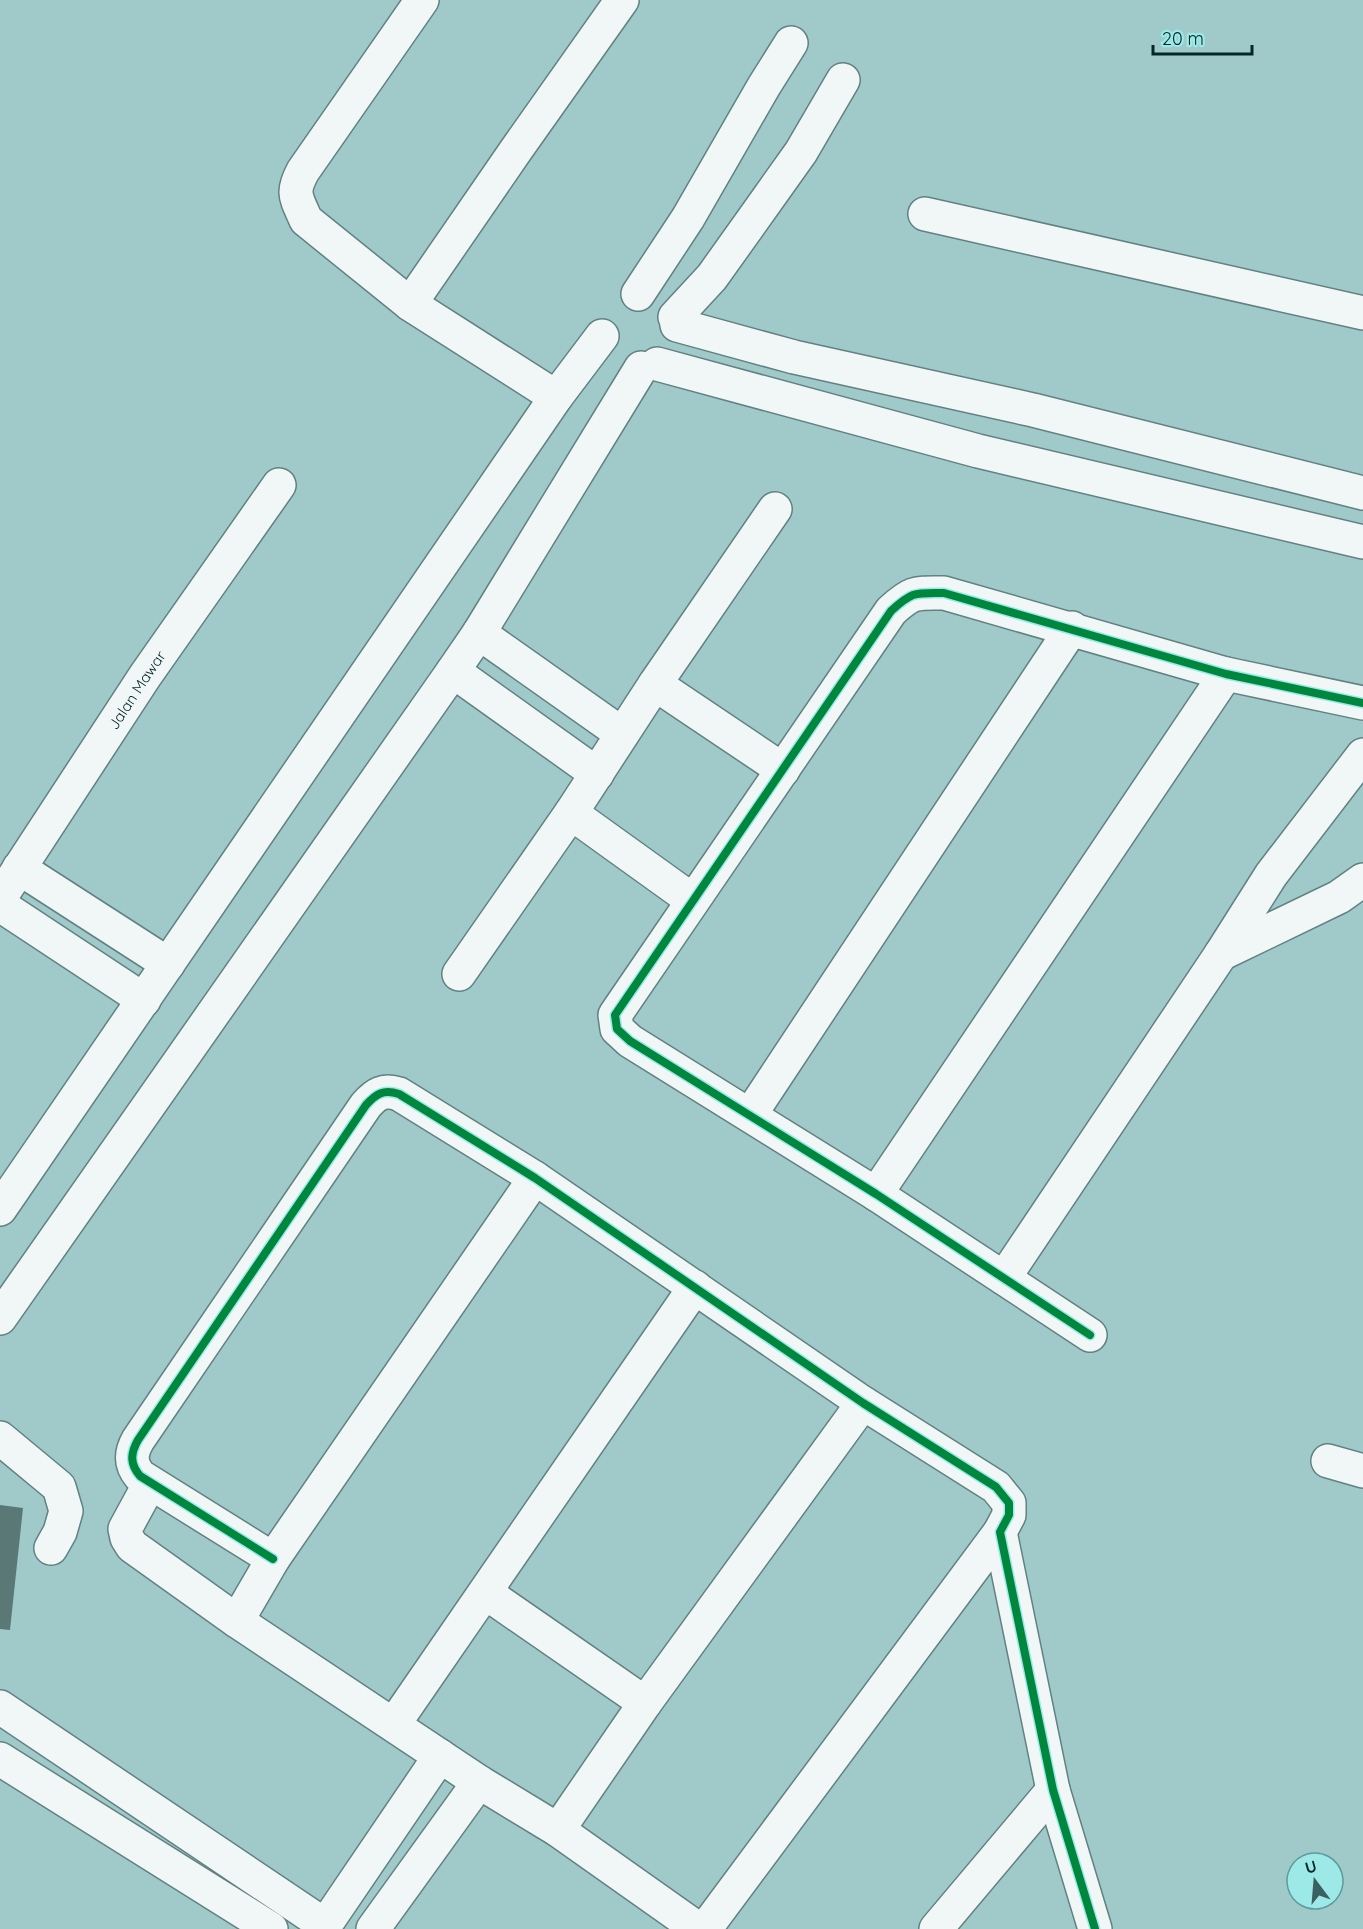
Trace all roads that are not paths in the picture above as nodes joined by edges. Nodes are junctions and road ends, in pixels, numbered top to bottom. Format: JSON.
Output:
{"nodes":[{"id":1,"x":422,"y":0,"type":"edge"},
{"id":2,"x":622,"y":0,"type":"edge"},
{"id":3,"x":791,"y":43,"type":"dead end"},
{"id":4,"x":843,"y":80,"type":"dead end"},
{"id":5,"x":925,"y":214,"type":"dead end"},
{"id":6,"x":638,"y":294,"type":"junction"},
{"id":7,"x":410,"y":304,"type":"junction"},
{"id":8,"x":1363,"y":313,"type":"edge"},
{"id":9,"x":676,"y":321,"type":"junction"},
{"id":10,"x":602,"y":336,"type":"junction"},
{"id":11,"x":649,"y":366,"type":"junction"},
{"id":12,"x":556,"y":397,"type":"junction"},
{"id":13,"x":279,"y":485,"type":"dead end"},
{"id":14,"x":1363,"y":493,"type":"edge"},
{"id":15,"x":775,"y":510,"type":"dead end"},
{"id":16,"x":1363,"y":542,"type":"edge"},
{"id":17,"x":1072,"y":628,"type":"junction"},
{"id":18,"x":479,"y":633,"type":"junction"},
{"id":19,"x":453,"y":672,"type":"junction"},
{"id":20,"x":1226,"y":674,"type":"junction"},
{"id":21,"x":655,"y":684,"type":"junction"},
{"id":22,"x":1363,"y":703,"type":"edge"},
{"id":23,"x":622,"y":734,"type":"junction"},
{"id":24,"x":1363,"y":755,"type":"edge"},
{"id":25,"x":783,"y":770,"type":"junction"},
{"id":26,"x":597,"y":774,"type":"junction"},
{"id":27,"x":571,"y":813,"type":"junction"},
{"id":28,"x":19,"y":868,"type":"junction"},
{"id":29,"x":1363,"y":880,"type":"edge"},
{"id":30,"x":0,"y":898,"type":"edge"},
{"id":31,"x":692,"y":900,"type":"junction"},
{"id":32,"x":0,"y":904,"type":"edge"},
{"id":33,"x":1221,"y":954,"type":"junction"},
{"id":34,"x":168,"y":964,"type":"junction"},
{"id":35,"x":459,"y":974,"type":"dead end"},
{"id":36,"x":144,"y":1000,"type":"junction"},
{"id":37,"x":750,"y":1115,"type":"junction"},
{"id":38,"x":535,"y":1178,"type":"junction"},
{"id":39,"x":876,"y":1194,"type":"junction"},
{"id":40,"x":0,"y":1209,"type":"edge"},
{"id":41,"x":1004,"y":1278,"type":"junction"},
{"id":42,"x":695,"y":1287,"type":"junction"},
{"id":43,"x":0,"y":1318,"type":"edge"},
{"id":44,"x":1090,"y":1335,"type":"dead end"},
{"id":45,"x":863,"y":1403,"type":"junction"},
{"id":46,"x":0,"y":1438,"type":"edge"},
{"id":47,"x":1328,"y":1461,"type":"dead end"},
{"id":48,"x":1363,"y":1471,"type":"edge"},
{"id":49,"x":150,"y":1482,"type":"junction"},
{"id":50,"x":1000,"y":1532,"type":"junction"},
{"id":51,"x":51,"y":1548,"type":"dead end"},
{"id":52,"x":273,"y":1559,"type":"junction"},
{"id":53,"x":486,"y":1593,"type":"junction"},
{"id":54,"x":237,"y":1621,"type":"junction"},
{"id":55,"x":645,"y":1702,"type":"junction"},
{"id":56,"x":0,"y":1707,"type":"edge"},
{"id":57,"x":394,"y":1724,"type":"junction"},
{"id":58,"x":440,"y":1756,"type":"junction"},
{"id":59,"x":0,"y":1759,"type":"edge"},
{"id":60,"x":479,"y":1782,"type":"junction"},
{"id":61,"x":1053,"y":1790,"type":"junction"},
{"id":62,"x":558,"y":1830,"type":"junction"},
{"id":63,"x":320,"y":1923,"type":"edge"},
{"id":64,"x":271,"y":1929,"type":"edge"},
{"id":65,"x":364,"y":1929,"type":"edge"},
{"id":66,"x":373,"y":1929,"type":"edge"},
{"id":67,"x":698,"y":1929,"type":"edge"},
{"id":68,"x":705,"y":1929,"type":"edge"},
{"id":69,"x":936,"y":1929,"type":"edge"},
{"id":70,"x":1095,"y":1929,"type":"edge"}],
"edges":[{"from":1,"to":7,"type":"street"},
{"from":2,"to":7,"type":"street"},
{"from":3,"to":6,"type":"street"},
{"from":4,"to":9,"type":"street"},
{"from":5,"to":8,"type":"street"},
{"from":6,"to":9,"type":"street"},
{"from":6,"to":10,"type":"street"},
{"from":7,"to":12,"type":"street"},
{"from":9,"to":11,"type":"street"},
{"from":9,"to":14,"type":"street"},
{"from":10,"to":11,"type":"street"},
{"from":10,"to":12,"type":"street"},
{"from":11,"to":16,"type":"street"},
{"from":11,"to":18,"type":"street"},
{"from":12,"to":34,"type":"street"},
{"from":13,"to":28,"type":"street","name":"Jalan Mawar"},
{"from":15,"to":21,"type":"street"},
{"from":17,"to":20,"type":"street"},
{"from":17,"to":25,"type":"street"},
{"from":17,"to":37,"type":"street"},
{"from":18,"to":19,"type":"street"},
{"from":18,"to":23,"type":"street"},
{"from":19,"to":26,"type":"street"},
{"from":19,"to":43,"type":"street"},
{"from":20,"to":22,"type":"street"},
{"from":20,"to":39,"type":"street"},
{"from":21,"to":23,"type":"street"},
{"from":21,"to":25,"type":"street"},
{"from":23,"to":26,"type":"street"},
{"from":24,"to":33,"type":"street"},
{"from":25,"to":31,"type":"street"},
{"from":26,"to":27,"type":"street"},
{"from":27,"to":31,"type":"street"},
{"from":27,"to":35,"type":"street"},
{"from":28,"to":30,"type":"street","name":"Jalan Mawar"},
{"from":28,"to":34,"type":"street"},
{"from":29,"to":33,"type":"street"},
{"from":31,"to":37,"type":"street"},
{"from":32,"to":36,"type":"street"},
{"from":33,"to":41,"type":"street"},
{"from":34,"to":36,"type":"street"},
{"from":36,"to":40,"type":"street"},
{"from":37,"to":39,"type":"street"},
{"from":38,"to":42,"type":"street"},
{"from":38,"to":49,"type":"street"},
{"from":38,"to":52,"type":"street"},
{"from":39,"to":41,"type":"street"},
{"from":41,"to":44,"type":"street"},
{"from":42,"to":45,"type":"street"},
{"from":42,"to":53,"type":"street"},
{"from":45,"to":50,"type":"street"},
{"from":45,"to":55,"type":"street"},
{"from":46,"to":51,"type":"street"},
{"from":47,"to":48,"type":"street"},
{"from":49,"to":52,"type":"street"},
{"from":49,"to":54,"type":"street"},
{"from":50,"to":61,"type":"street"},
{"from":50,"to":68,"type":"street"},
{"from":52,"to":54,"type":"street"},
{"from":53,"to":55,"type":"street"},
{"from":53,"to":57,"type":"street"},
{"from":54,"to":57,"type":"street"},
{"from":55,"to":62,"type":"street"},
{"from":56,"to":63,"type":"street"},
{"from":57,"to":58,"type":"street"},
{"from":58,"to":60,"type":"street"},
{"from":58,"to":63,"type":"street"},
{"from":59,"to":64,"type":"street"},
{"from":60,"to":62,"type":"street"},
{"from":60,"to":66,"type":"street"},
{"from":61,"to":69,"type":"street"},
{"from":61,"to":70,"type":"street"},
{"from":62,"to":67,"type":"street"},
{"from":63,"to":65,"type":"street"}]}
